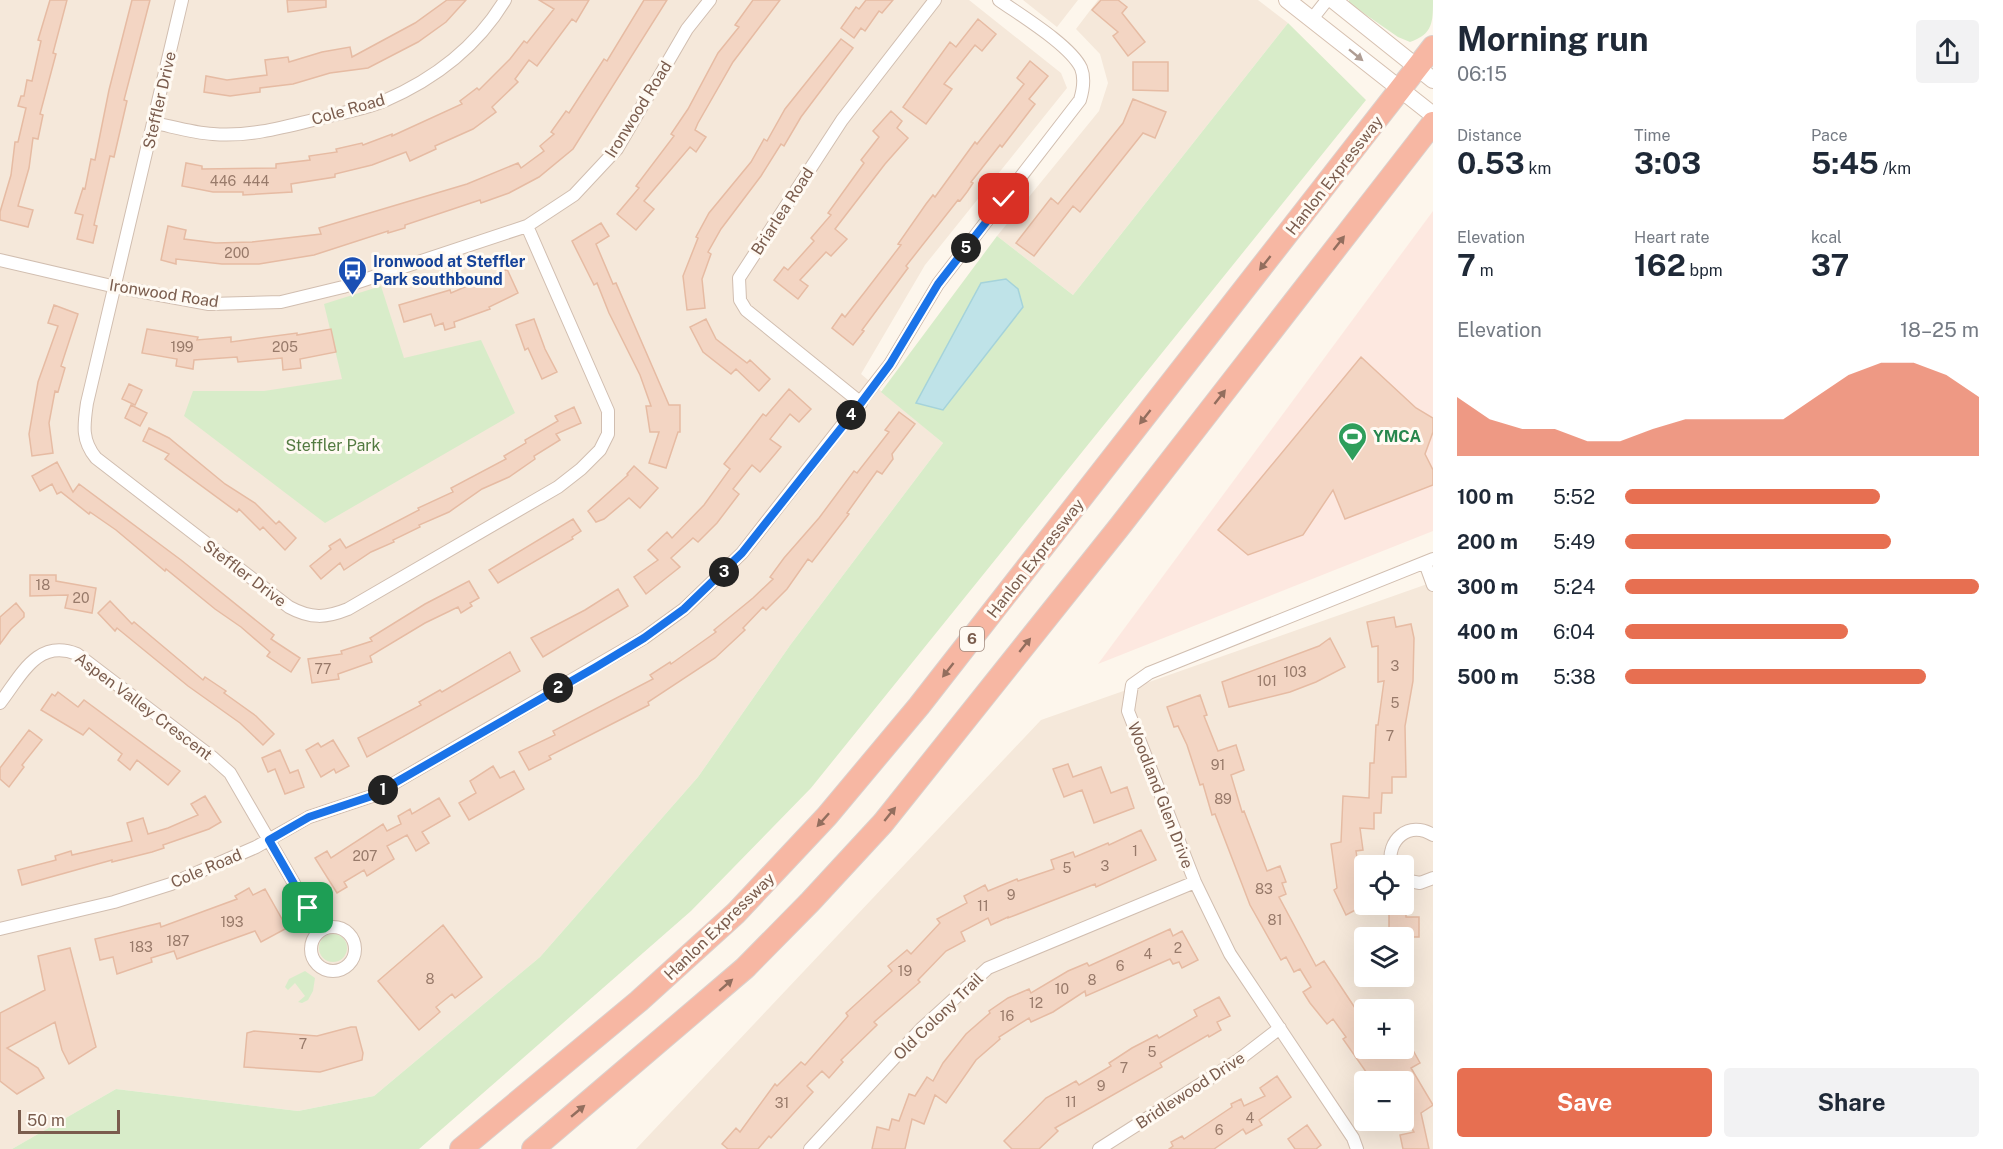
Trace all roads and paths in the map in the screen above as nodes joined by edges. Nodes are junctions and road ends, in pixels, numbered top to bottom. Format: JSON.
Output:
{"nodes":[{"id":1,"x":182,"y":0,"type":"edge"},
{"id":2,"x":505,"y":0,"type":"edge"},
{"id":3,"x":710,"y":0,"type":"edge"},
{"id":4,"x":935,"y":0,"type":"edge"},
{"id":5,"x":999,"y":0,"type":"edge"},
{"id":6,"x":1287,"y":0,"type":"edge"},
{"id":7,"x":1328,"y":0,"type":"edge"},
{"id":8,"x":1333,"y":0,"type":"edge"},
{"id":9,"x":1312,"y":19,"type":"junction"},
{"id":10,"x":1433,"y":47,"type":"edge"},
{"id":11,"x":1425,"y":74,"type":"edge"},
{"id":12,"x":1400,"y":90,"type":"junction"},
{"id":13,"x":1433,"y":115,"type":"edge"},
{"id":14,"x":155,"y":123,"type":"junction"},
{"id":15,"x":1433,"y":123,"type":"edge"},
{"id":16,"x":526,"y":226,"type":"junction"},
{"id":17,"x":0,"y":260,"type":"edge"},
{"id":18,"x":116,"y":287,"type":"junction"},
{"id":19,"x":861,"y":403,"type":"junction"},
{"id":20,"x":1429,"y":561,"type":"edge"},
{"id":21,"x":1433,"y":585,"type":"edge"},
{"id":22,"x":0,"y":703,"type":"edge"},
{"id":23,"x":1433,"y":835,"type":"edge"},
{"id":24,"x":269,"y":840,"type":"junction"},
{"id":25,"x":1390,"y":855,"type":"edge"},
{"id":26,"x":1433,"y":878,"type":"edge"},
{"id":27,"x":1195,"y":882,"type":"junction"},
{"id":28,"x":1414,"y":882,"type":"edge"},
{"id":29,"x":0,"y":929,"type":"edge"},
{"id":30,"x":321,"y":930,"type":"dead end"},
{"id":31,"x":1280,"y":1028,"type":"junction"},
{"id":32,"x":461,"y":1149,"type":"edge"},
{"id":33,"x":533,"y":1149,"type":"edge"},
{"id":34,"x":810,"y":1149,"type":"edge"},
{"id":35,"x":1099,"y":1149,"type":"edge"},
{"id":36,"x":1357,"y":1149,"type":"edge"}],
"edges":[{"from":1,"to":14,"type":"street","name":"Steffler Drive"},
{"from":2,"to":14,"type":"street","name":"Cole Road"},
{"from":3,"to":16,"type":"street","name":"Ironwood Road"},
{"from":4,"to":19,"type":"street","name":"Briarlea Road"},
{"from":5,"to":19,"type":"street","name":"Cole Road"},
{"from":6,"to":9,"type":"street"},
{"from":7,"to":9,"type":"street"},
{"from":8,"to":11,"type":"street"},
{"from":9,"to":12,"type":"street","one_way":true},
{"from":10,"to":11,"type":"highway","name":"Hanlon Expressway","number":"6"},
{"from":11,"to":12,"type":"highway","name":"Hanlon Expressway","number":"6"},
{"from":12,"to":13,"type":"street"},
{"from":12,"to":32,"type":"highway","name":"Hanlon Expressway","number":"6","one_way":true},
{"from":14,"to":18,"type":"street","name":"Steffler Drive"},
{"from":33,"to":15,"type":"highway","one_way":true},
{"from":16,"to":18,"type":"street","name":"Ironwood Road"},
{"from":16,"to":18,"type":"street","name":"Steffler Drive"},
{"from":17,"to":18,"type":"street","name":"Ironwood Road"},
{"from":19,"to":24,"type":"street","name":"Cole Road"},
{"from":20,"to":21,"type":"street"},
{"from":20,"to":27,"type":"street","name":"Woodland Glen Drive"},
{"from":22,"to":24,"type":"street","name":"Aspen Valley Crescent"},
{"from":23,"to":25,"type":"street"},
{"from":24,"to":29,"type":"street","name":"Cole Road"},
{"from":24,"to":30,"type":"street","name":"Aspen Valley Crescent"},
{"from":26,"to":28,"type":"street"},
{"from":27,"to":31,"type":"street","name":"Woodland Glen Drive"},
{"from":27,"to":34,"type":"street","name":"Old Colony Trail"},
{"from":31,"to":35,"type":"street","name":"Bridlewood Drive"},
{"from":31,"to":36,"type":"street","name":"Woodland Glen Drive"}]}
